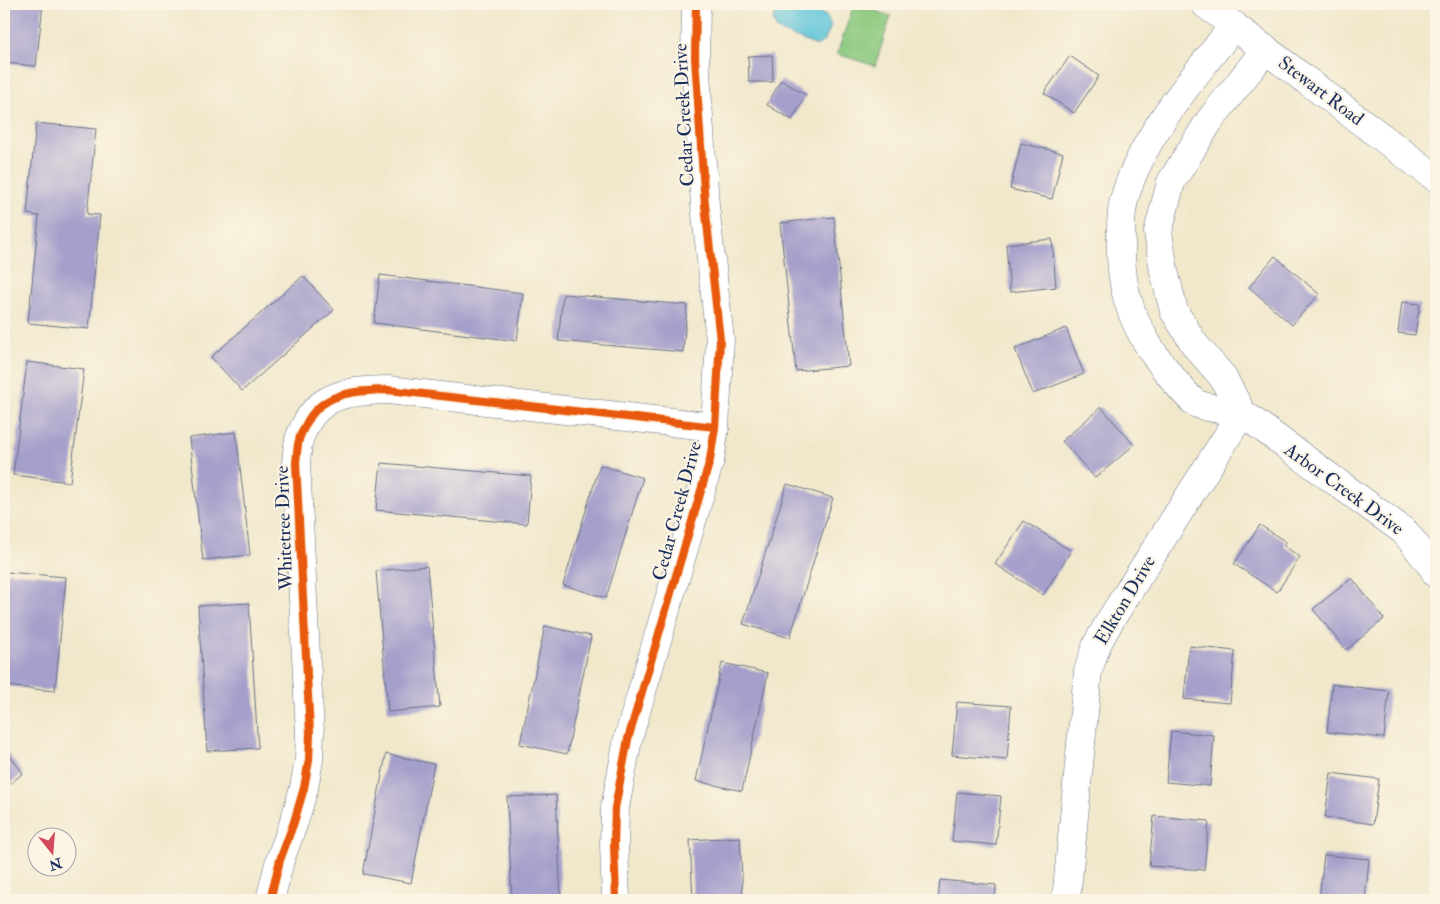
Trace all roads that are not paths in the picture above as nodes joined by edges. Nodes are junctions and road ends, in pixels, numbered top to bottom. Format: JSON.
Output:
{"nodes":[{"id":1,"x":696,"y":4,"type":"edge"},
{"id":2,"x":1205,"y":4,"type":"edge"},
{"id":3,"x":1234,"y":25,"type":"junction"},
{"id":4,"x":1266,"y":50,"type":"junction"},
{"id":5,"x":1436,"y":178,"type":"edge"},
{"id":6,"x":1120,"y":225,"type":"junction"},
{"id":7,"x":1158,"y":232,"type":"junction"},
{"id":8,"x":1242,"y":413,"type":"junction"},
{"id":9,"x":716,"y":427,"type":"junction"},
{"id":10,"x":1436,"y":574,"type":"edge"},
{"id":11,"x":270,"y":900,"type":"edge"},
{"id":12,"x":616,"y":900,"type":"edge"},
{"id":13,"x":1066,"y":900,"type":"edge"}],
"edges":[{"from":1,"to":9,"type":"street","name":"Cedar Creek Drive"},
{"from":2,"to":3,"type":"street","name":"Stewart Road"},
{"from":3,"to":4,"type":"street","name":"Stewart Road"},
{"from":3,"to":6,"type":"street","name":"Arbor Creek Drive"},
{"from":4,"to":5,"type":"street","name":"Stewart Road"},
{"from":4,"to":7,"type":"street","name":"Arbor Creek Drive"},
{"from":6,"to":7,"type":"street"},
{"from":6,"to":8,"type":"street","name":"Arbor Creek Drive"},
{"from":7,"to":8,"type":"street","name":"Arbor Creek Drive"},
{"from":8,"to":10,"type":"street","name":"Arbor Creek Drive"},
{"from":8,"to":13,"type":"street","name":"Elkton Drive"},
{"from":9,"to":11,"type":"street","name":"Whitetree Drive"},
{"from":9,"to":12,"type":"street","name":"Cedar Creek Drive"}]}
